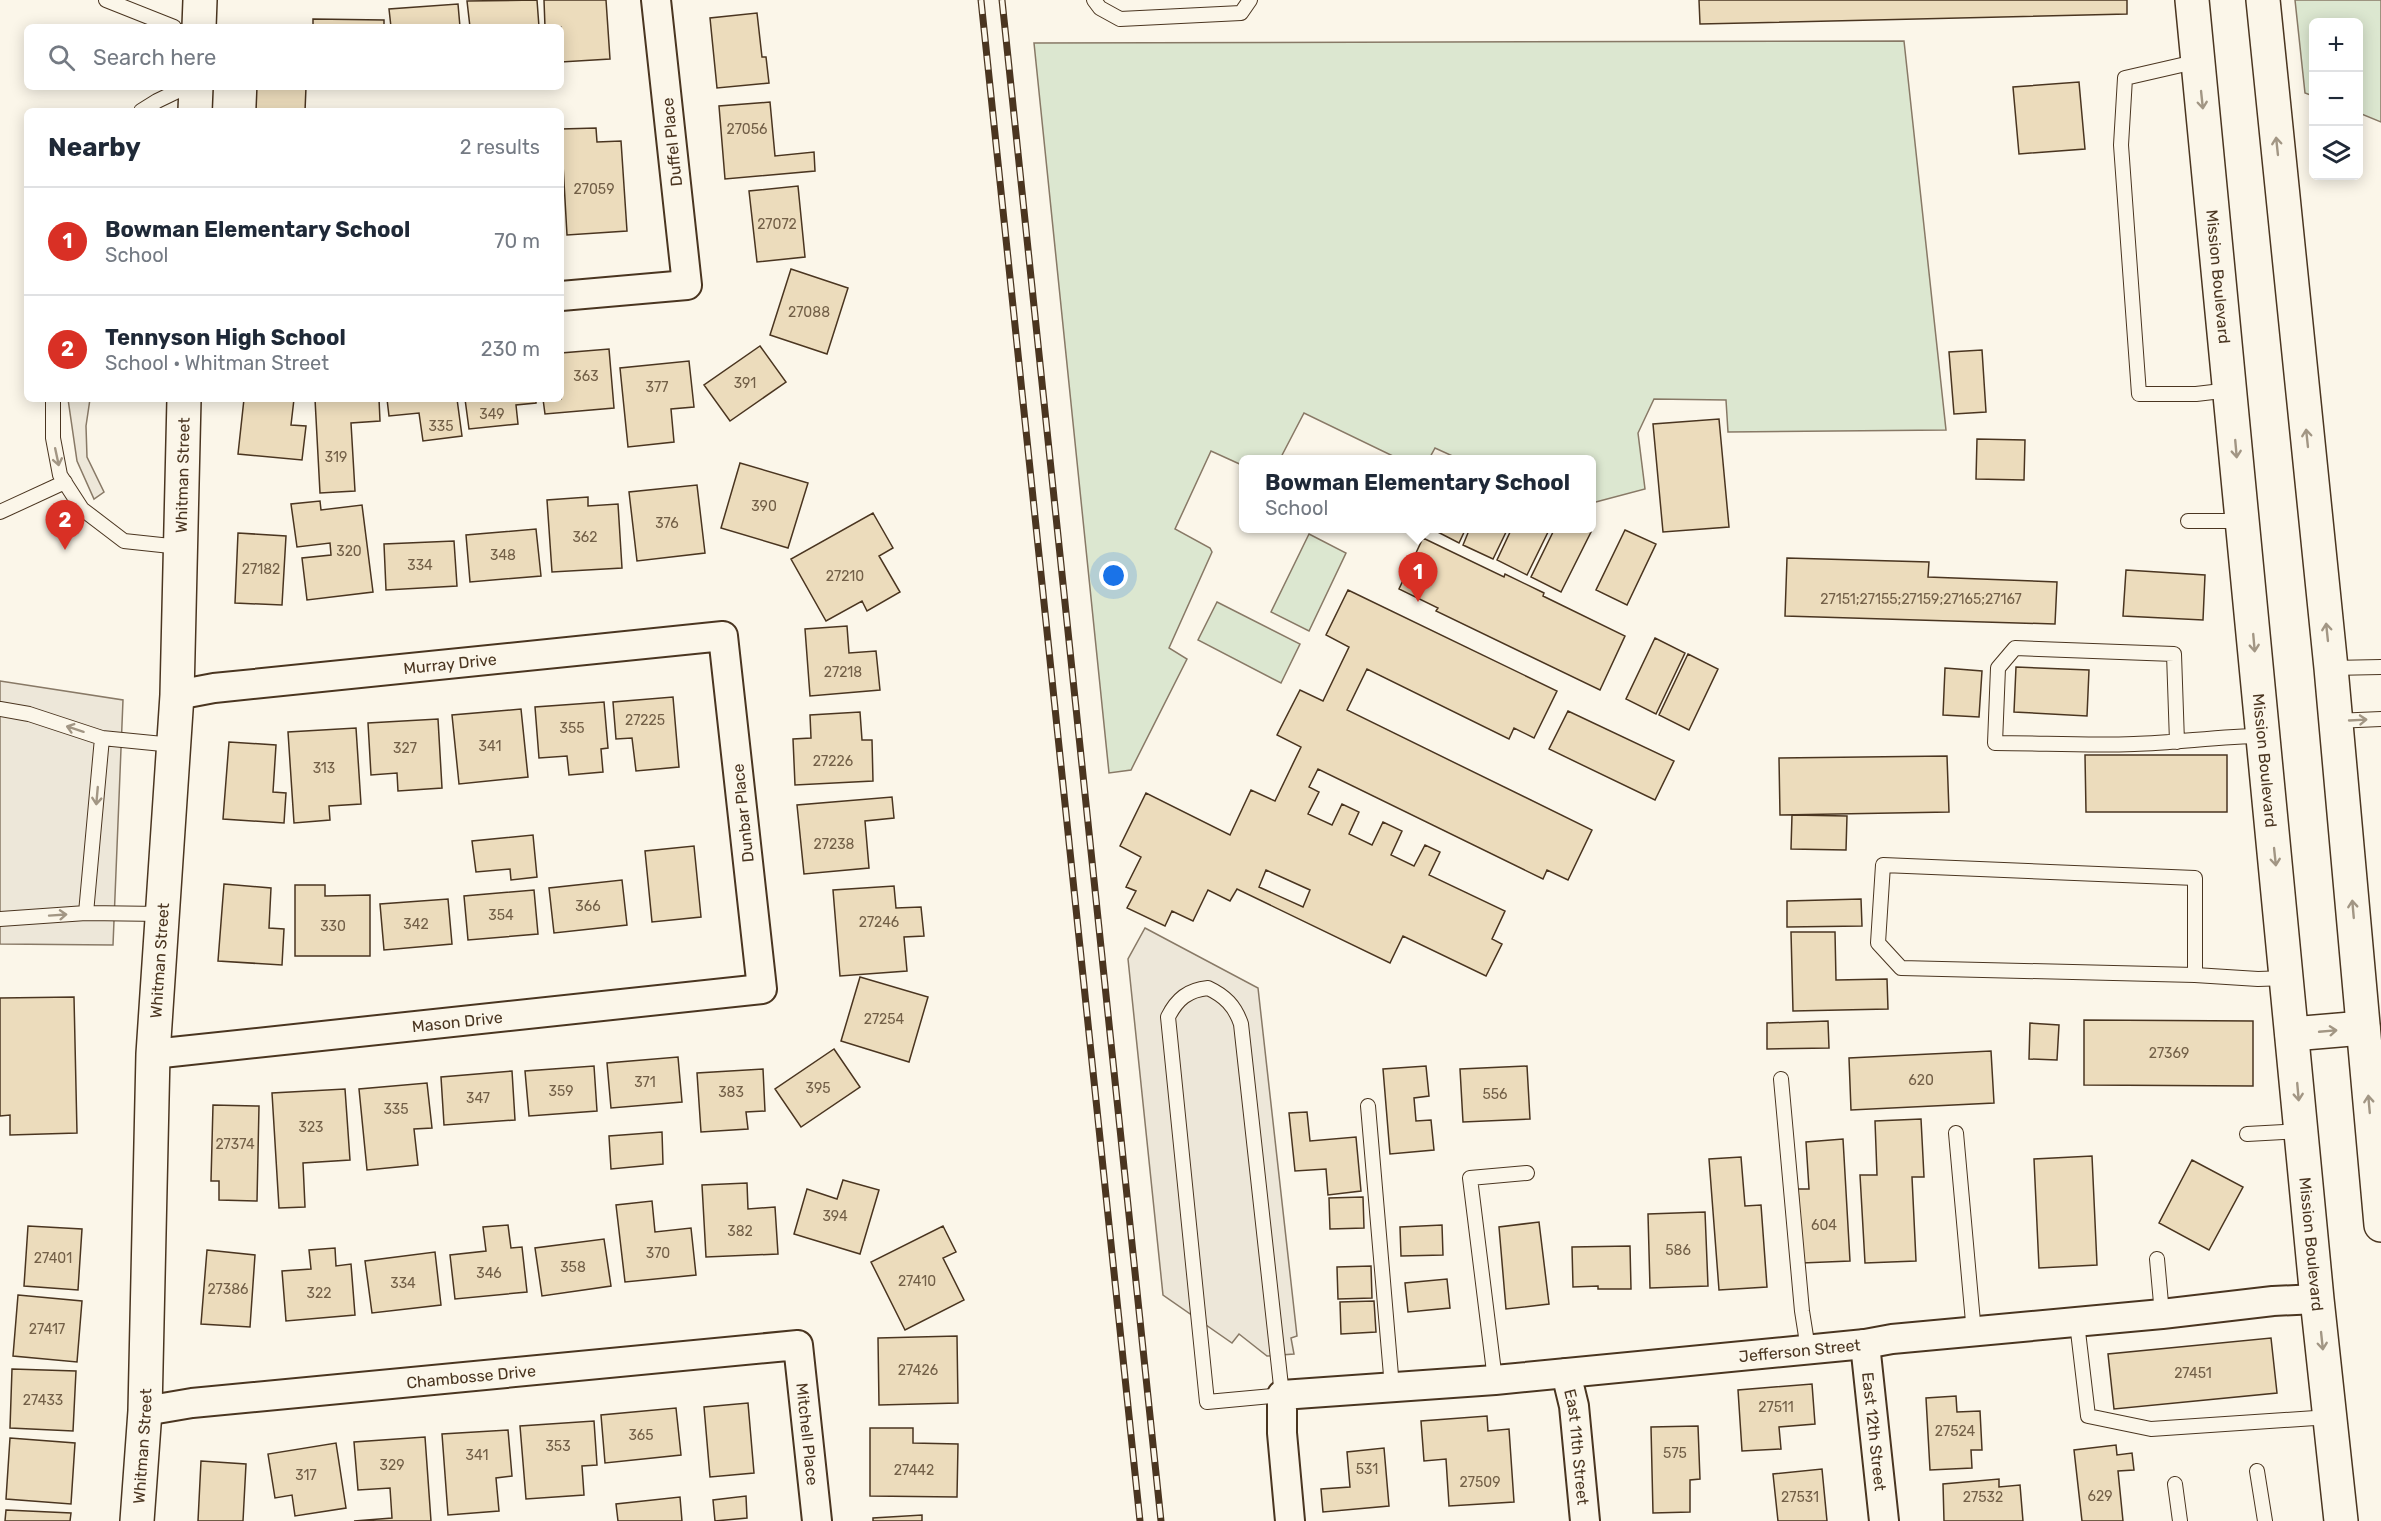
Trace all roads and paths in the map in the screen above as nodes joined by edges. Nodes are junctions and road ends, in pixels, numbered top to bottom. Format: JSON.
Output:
{"nodes":[{"id":1,"x":106,"y":0,"type":"edge"},
{"id":2,"x":200,"y":0,"type":"edge"},
{"id":3,"x":656,"y":0,"type":"edge"},
{"id":4,"x":1094,"y":0,"type":"edge"},
{"id":5,"x":1250,"y":0,"type":"edge"},
{"id":6,"x":2192,"y":0,"type":"edge"},
{"id":7,"x":2261,"y":8,"type":"edge"},
{"id":8,"x":166,"y":24,"type":"edge"},
{"id":9,"x":199,"y":24,"type":"edge"},
{"id":10,"x":2199,"y":61,"type":"junction"},
{"id":11,"x":180,"y":90,"type":"edge"},
{"id":12,"x":196,"y":90,"type":"edge"},
{"id":13,"x":146,"y":108,"type":"edge"},
{"id":14,"x":195,"y":108,"type":"edge"},
{"id":15,"x":564,"y":296,"type":"edge"},
{"id":16,"x":2230,"y":390,"type":"junction"},
{"id":17,"x":53,"y":402,"type":"edge"},
{"id":18,"x":184,"y":402,"type":"edge"},
{"id":19,"x":65,"y":482,"type":"junction"},
{"id":20,"x":0,"y":512,"type":"edge"},
{"id":21,"x":2188,"y":521,"type":"dead end"},
{"id":22,"x":2243,"y":521,"type":"junction"},
{"id":23,"x":180,"y":547,"type":"junction"},
{"id":24,"x":723,"y":636,"type":"joint"},
{"id":25,"x":2381,"y":667,"type":"edge"},
{"id":26,"x":2331,"y":668,"type":"junction"},
{"id":27,"x":177,"y":694,"type":"junction"},
{"id":28,"x":0,"y":709,"type":"edge"},
{"id":29,"x":2381,"y":719,"type":"edge"},
{"id":30,"x":2335,"y":721,"type":"junction"},
{"id":31,"x":2263,"y":736,"type":"junction"},
{"id":32,"x":102,"y":738,"type":"junction"},
{"id":33,"x":2177,"y":741,"type":"junction"},
{"id":34,"x":173,"y":745,"type":"junction"},
{"id":35,"x":86,"y":913,"type":"junction"},
{"id":36,"x":162,"y":914,"type":"junction"},
{"id":37,"x":0,"y":919,"type":"edge"},
{"id":38,"x":2195,"y":975,"type":"junction"},
{"id":39,"x":2287,"y":978,"type":"junction"},
{"id":40,"x":762,"y":989,"type":"joint"},
{"id":41,"x":2372,"y":1028,"type":"edge"},
{"id":42,"x":2292,"y":1034,"type":"junction"},
{"id":43,"x":153,"y":1054,"type":"junction"},
{"id":44,"x":1781,"y":1079,"type":"dead end"},
{"id":45,"x":1368,"y":1106,"type":"dead end"},
{"id":46,"x":2301,"y":1131,"type":"junction"},
{"id":47,"x":1956,"y":1133,"type":"dead end"},
{"id":48,"x":2247,"y":1134,"type":"dead end"},
{"id":49,"x":1527,"y":1173,"type":"dead end"},
{"id":50,"x":2381,"y":1225,"type":"edge"},
{"id":51,"x":2157,"y":1259,"type":"dead end"},
{"id":52,"x":2317,"y":1299,"type":"junction"},
{"id":53,"x":2162,"y":1314,"type":"junction"},
{"id":54,"x":2077,"y":1323,"type":"junction"},
{"id":55,"x":1974,"y":1333,"type":"junction"},
{"id":56,"x":1865,"y":1344,"type":"junction"},
{"id":57,"x":798,"y":1345,"type":"joint"},
{"id":58,"x":1808,"y":1349,"type":"junction"},
{"id":59,"x":1566,"y":1372,"type":"junction"},
{"id":60,"x":1495,"y":1380,"type":"junction"},
{"id":61,"x":1392,"y":1387,"type":"junction"},
{"id":62,"x":1281,"y":1395,"type":"junction"},
{"id":63,"x":145,"y":1411,"type":"junction"},
{"id":64,"x":2330,"y":1417,"type":"junction"},
{"id":65,"x":2257,"y":1470,"type":"dead end"},
{"id":66,"x":2175,"y":1484,"type":"dead end"},
{"id":67,"x":138,"y":1521,"type":"edge"},
{"id":68,"x":817,"y":1521,"type":"edge"},
{"id":69,"x":1290,"y":1521,"type":"edge"},
{"id":70,"x":1585,"y":1521,"type":"edge"},
{"id":71,"x":1884,"y":1521,"type":"edge"},
{"id":72,"x":2180,"y":1521,"type":"edge"},
{"id":73,"x":2265,"y":1521,"type":"edge"},
{"id":74,"x":2341,"y":1521,"type":"edge"}],
"edges":[{"from":1,"to":8,"type":"lane"},
{"from":2,"to":9,"type":"main road"},
{"from":3,"to":15,"type":"street","name":"Duffel Place"},
{"from":4,"to":5,"type":"lane"},
{"from":6,"to":10,"type":"main road","name":"Mission Boulevard"},
{"from":26,"to":7,"type":"main road","one_way":true},
{"from":10,"to":16,"type":"main road","name":"Mission Boulevard","one_way":true},
{"from":10,"to":16,"type":"lane"},
{"from":11,"to":13,"type":"lane"},
{"from":12,"to":14,"type":"main road"},
{"from":16,"to":22,"type":"main road","name":"Mission Boulevard","one_way":true},
{"from":17,"to":19,"type":"lane","one_way":true},
{"from":18,"to":23,"type":"main road","name":"Whitman Street"},
{"from":19,"to":20,"type":"lane"},
{"from":19,"to":23,"type":"lane"},
{"from":21,"to":22,"type":"lane"},
{"from":22,"to":31,"type":"main road","name":"Mission Boulevard","one_way":true},
{"from":23,"to":27,"type":"main road","name":"Whitman Street"},
{"from":24,"to":27,"type":"street","name":"Murray Drive"},
{"from":24,"to":40,"type":"street","name":"Dunbar Place"},
{"from":25,"to":26,"type":"lane"},
{"from":26,"to":30,"type":"main road"},
{"from":27,"to":34,"type":"main road","name":"Whitman Street"},
{"from":32,"to":28,"type":"lane","one_way":true},
{"from":30,"to":29,"type":"lane","one_way":true},
{"from":41,"to":30,"type":"main road","one_way":true},
{"from":31,"to":33,"type":"lane"},
{"from":31,"to":39,"type":"main road","name":"Mission Boulevard","one_way":true},
{"from":32,"to":34,"type":"lane"},
{"from":32,"to":35,"type":"lane","one_way":true},
{"from":33,"to":33,"type":"lane"},
{"from":34,"to":36,"type":"main road","name":"Whitman Street"},
{"from":35,"to":36,"type":"lane"},
{"from":37,"to":35,"type":"lane","one_way":true},
{"from":36,"to":43,"type":"main road","name":"Whitman Street"},
{"from":38,"to":38,"type":"lane"},
{"from":38,"to":39,"type":"lane"},
{"from":39,"to":42,"type":"main road","name":"Mission Boulevard"},
{"from":40,"to":43,"type":"street","name":"Mason Drive"},
{"from":42,"to":41,"type":"main road","one_way":true},
{"from":50,"to":41,"type":"main road","one_way":true},
{"from":42,"to":46,"type":"main road","name":"Mission Boulevard","one_way":true},
{"from":43,"to":63,"type":"main road","name":"Whitman Street"},
{"from":44,"to":58,"type":"lane"},
{"from":45,"to":61,"type":"lane"},
{"from":46,"to":48,"type":"lane"},
{"from":46,"to":52,"type":"main road","name":"Mission Boulevard"},
{"from":47,"to":55,"type":"lane"},
{"from":49,"to":60,"type":"lane"},
{"from":51,"to":53,"type":"lane"},
{"from":52,"to":53,"type":"street","name":"Jefferson Street"},
{"from":52,"to":64,"type":"main road","name":"Mission Boulevard","one_way":true},
{"from":53,"to":54,"type":"street","name":"Jefferson Street"},
{"from":54,"to":55,"type":"street","name":"Jefferson Street"},
{"from":54,"to":64,"type":"lane"},
{"from":55,"to":56,"type":"street","name":"Jefferson Street"},
{"from":56,"to":58,"type":"street","name":"Jefferson Street"},
{"from":56,"to":71,"type":"street","name":"East 12th Street"},
{"from":57,"to":63,"type":"street","name":"Chambosse Drive"},
{"from":57,"to":68,"type":"street","name":"Mitchell Place"},
{"from":58,"to":59,"type":"street","name":"Jefferson Street"},
{"from":59,"to":60,"type":"street","name":"Jefferson Street"},
{"from":59,"to":70,"type":"street","name":"East 11th Street"},
{"from":60,"to":61,"type":"street","name":"Jefferson Street"},
{"from":61,"to":62,"type":"street","name":"Jefferson Street"},
{"from":62,"to":62,"type":"lane"},
{"from":62,"to":69,"type":"street"},
{"from":63,"to":67,"type":"main road","name":"Whitman Street"},
{"from":64,"to":74,"type":"main road","name":"Mission Boulevard"},
{"from":65,"to":73,"type":"lane"},
{"from":66,"to":72,"type":"lane"}]}
